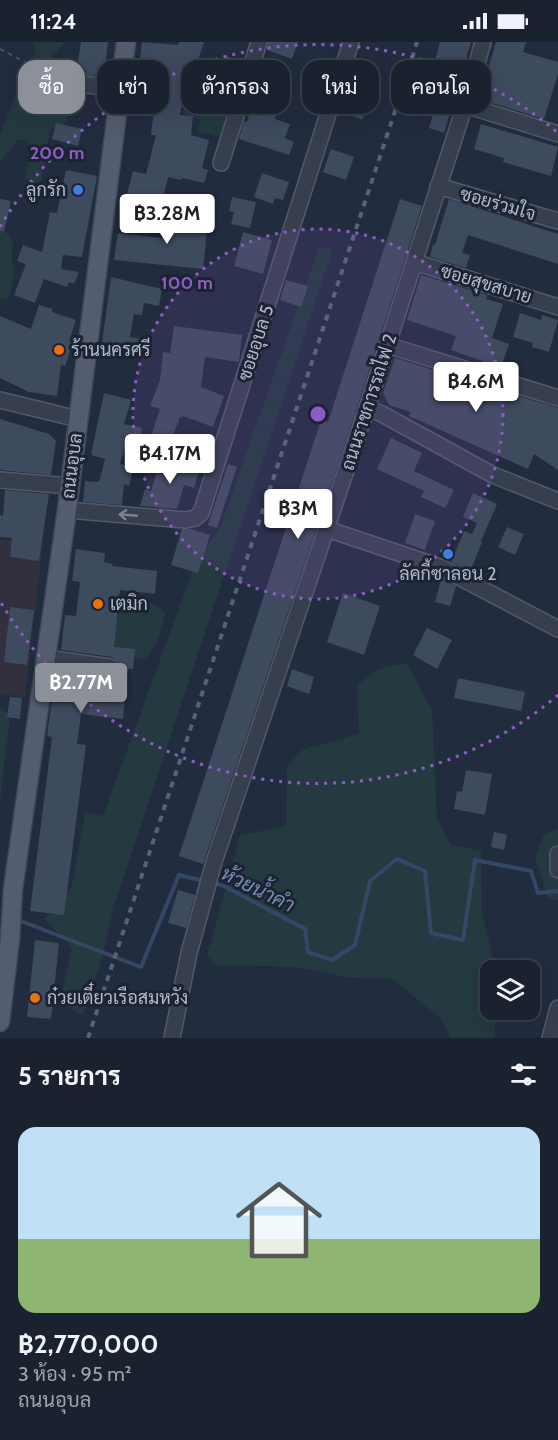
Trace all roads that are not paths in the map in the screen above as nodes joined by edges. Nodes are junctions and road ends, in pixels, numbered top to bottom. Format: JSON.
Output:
{"nodes":[{"id":1,"x":126,"y":42,"type":"edge"},
{"id":2,"x":259,"y":42,"type":"edge"},
{"id":3,"x":351,"y":42,"type":"edge"},
{"id":4,"x":483,"y":42,"type":"edge"},
{"id":5,"x":124,"y":60,"type":"edge"},
{"id":6,"x":478,"y":60,"type":"edge"},
{"id":7,"x":491,"y":113,"type":"edge"},
{"id":8,"x":117,"y":114,"type":"edge"},
{"id":9,"x":462,"y":114,"type":"edge"},
{"id":10,"x":558,"y":134,"type":"edge"},
{"id":11,"x":221,"y":163,"type":"dead end"},
{"id":12,"x":438,"y":186,"type":"junction"},
{"id":13,"x":558,"y":221,"type":"edge"},
{"id":14,"x":414,"y":262,"type":"junction"},
{"id":15,"x":558,"y":307,"type":"edge"},
{"id":16,"x":387,"y":345,"type":"junction"},
{"id":17,"x":558,"y":398,"type":"edge"},
{"id":18,"x":0,"y":400,"type":"edge"},
{"id":19,"x":367,"y":408,"type":"junction"},
{"id":20,"x":78,"y":419,"type":"junction"},
{"id":21,"x":0,"y":480,"type":"edge"},
{"id":22,"x":70,"y":486,"type":"junction"},
{"id":23,"x":558,"y":501,"type":"edge"},
{"id":24,"x":67,"y":510,"type":"junction"},
{"id":25,"x":327,"y":529,"type":"junction"},
{"id":26,"x":558,"y":629,"type":"edge"},
{"id":27,"x":45,"y":658,"type":"junction"},
{"id":28,"x":110,"y":667,"type":"dead end"},
{"id":29,"x":558,"y":854,"type":"edge"},
{"id":30,"x":558,"y":870,"type":"edge"},
{"id":31,"x":5,"y":932,"type":"edge"},
{"id":32,"x":558,"y":1008,"type":"edge"},
{"id":33,"x":0,"y":1022,"type":"edge"},
{"id":34,"x":172,"y":1038,"type":"edge"},
{"id":35,"x":550,"y":1038,"type":"edge"}],
"edges":[{"from":1,"to":5,"type":"main road","name":"ถนนอุบล"},
{"from":2,"to":11,"type":"street"},
{"from":3,"to":24,"type":"street","name":"ซอยอุบล 5","one_way":true},
{"from":4,"to":6,"type":"street","name":"ถนนราชการรถไฟ 2"},
{"from":7,"to":10,"type":"street"},
{"from":8,"to":20,"type":"main road","name":"ถนนอุบล"},
{"from":9,"to":12,"type":"street","name":"ถนนราชการรถไฟ 2"},
{"from":12,"to":13,"type":"street","name":"ซอยร่วมใจ"},
{"from":12,"to":14,"type":"street","name":"ถนนราชการรถไฟ 2"},
{"from":14,"to":15,"type":"street","name":"ซอยสุขสบาย"},
{"from":14,"to":16,"type":"street","name":"ถนนราชการรถไฟ 2"},
{"from":16,"to":17,"type":"street"},
{"from":16,"to":19,"type":"street","name":"ถนนราชการรถไฟ 2"},
{"from":18,"to":20,"type":"street"},
{"from":19,"to":23,"type":"street"},
{"from":19,"to":25,"type":"street","name":"ถนนราชการรถไฟ 2"},
{"from":20,"to":22,"type":"main road","name":"ถนนอุบล"},
{"from":21,"to":22,"type":"street"},
{"from":22,"to":24,"type":"main road","name":"ถนนอุบล"},
{"from":24,"to":27,"type":"main road","name":"ถนนอุบล"},
{"from":25,"to":26,"type":"street"},
{"from":25,"to":34,"type":"street","name":"ถนนราชการรถไฟ 2"},
{"from":27,"to":28,"type":"street"},
{"from":27,"to":31,"type":"main road","name":"ถนนอุบล"},
{"from":29,"to":30,"type":"street"},
{"from":31,"to":33,"type":"main road"},
{"from":32,"to":35,"type":"street"}]}
